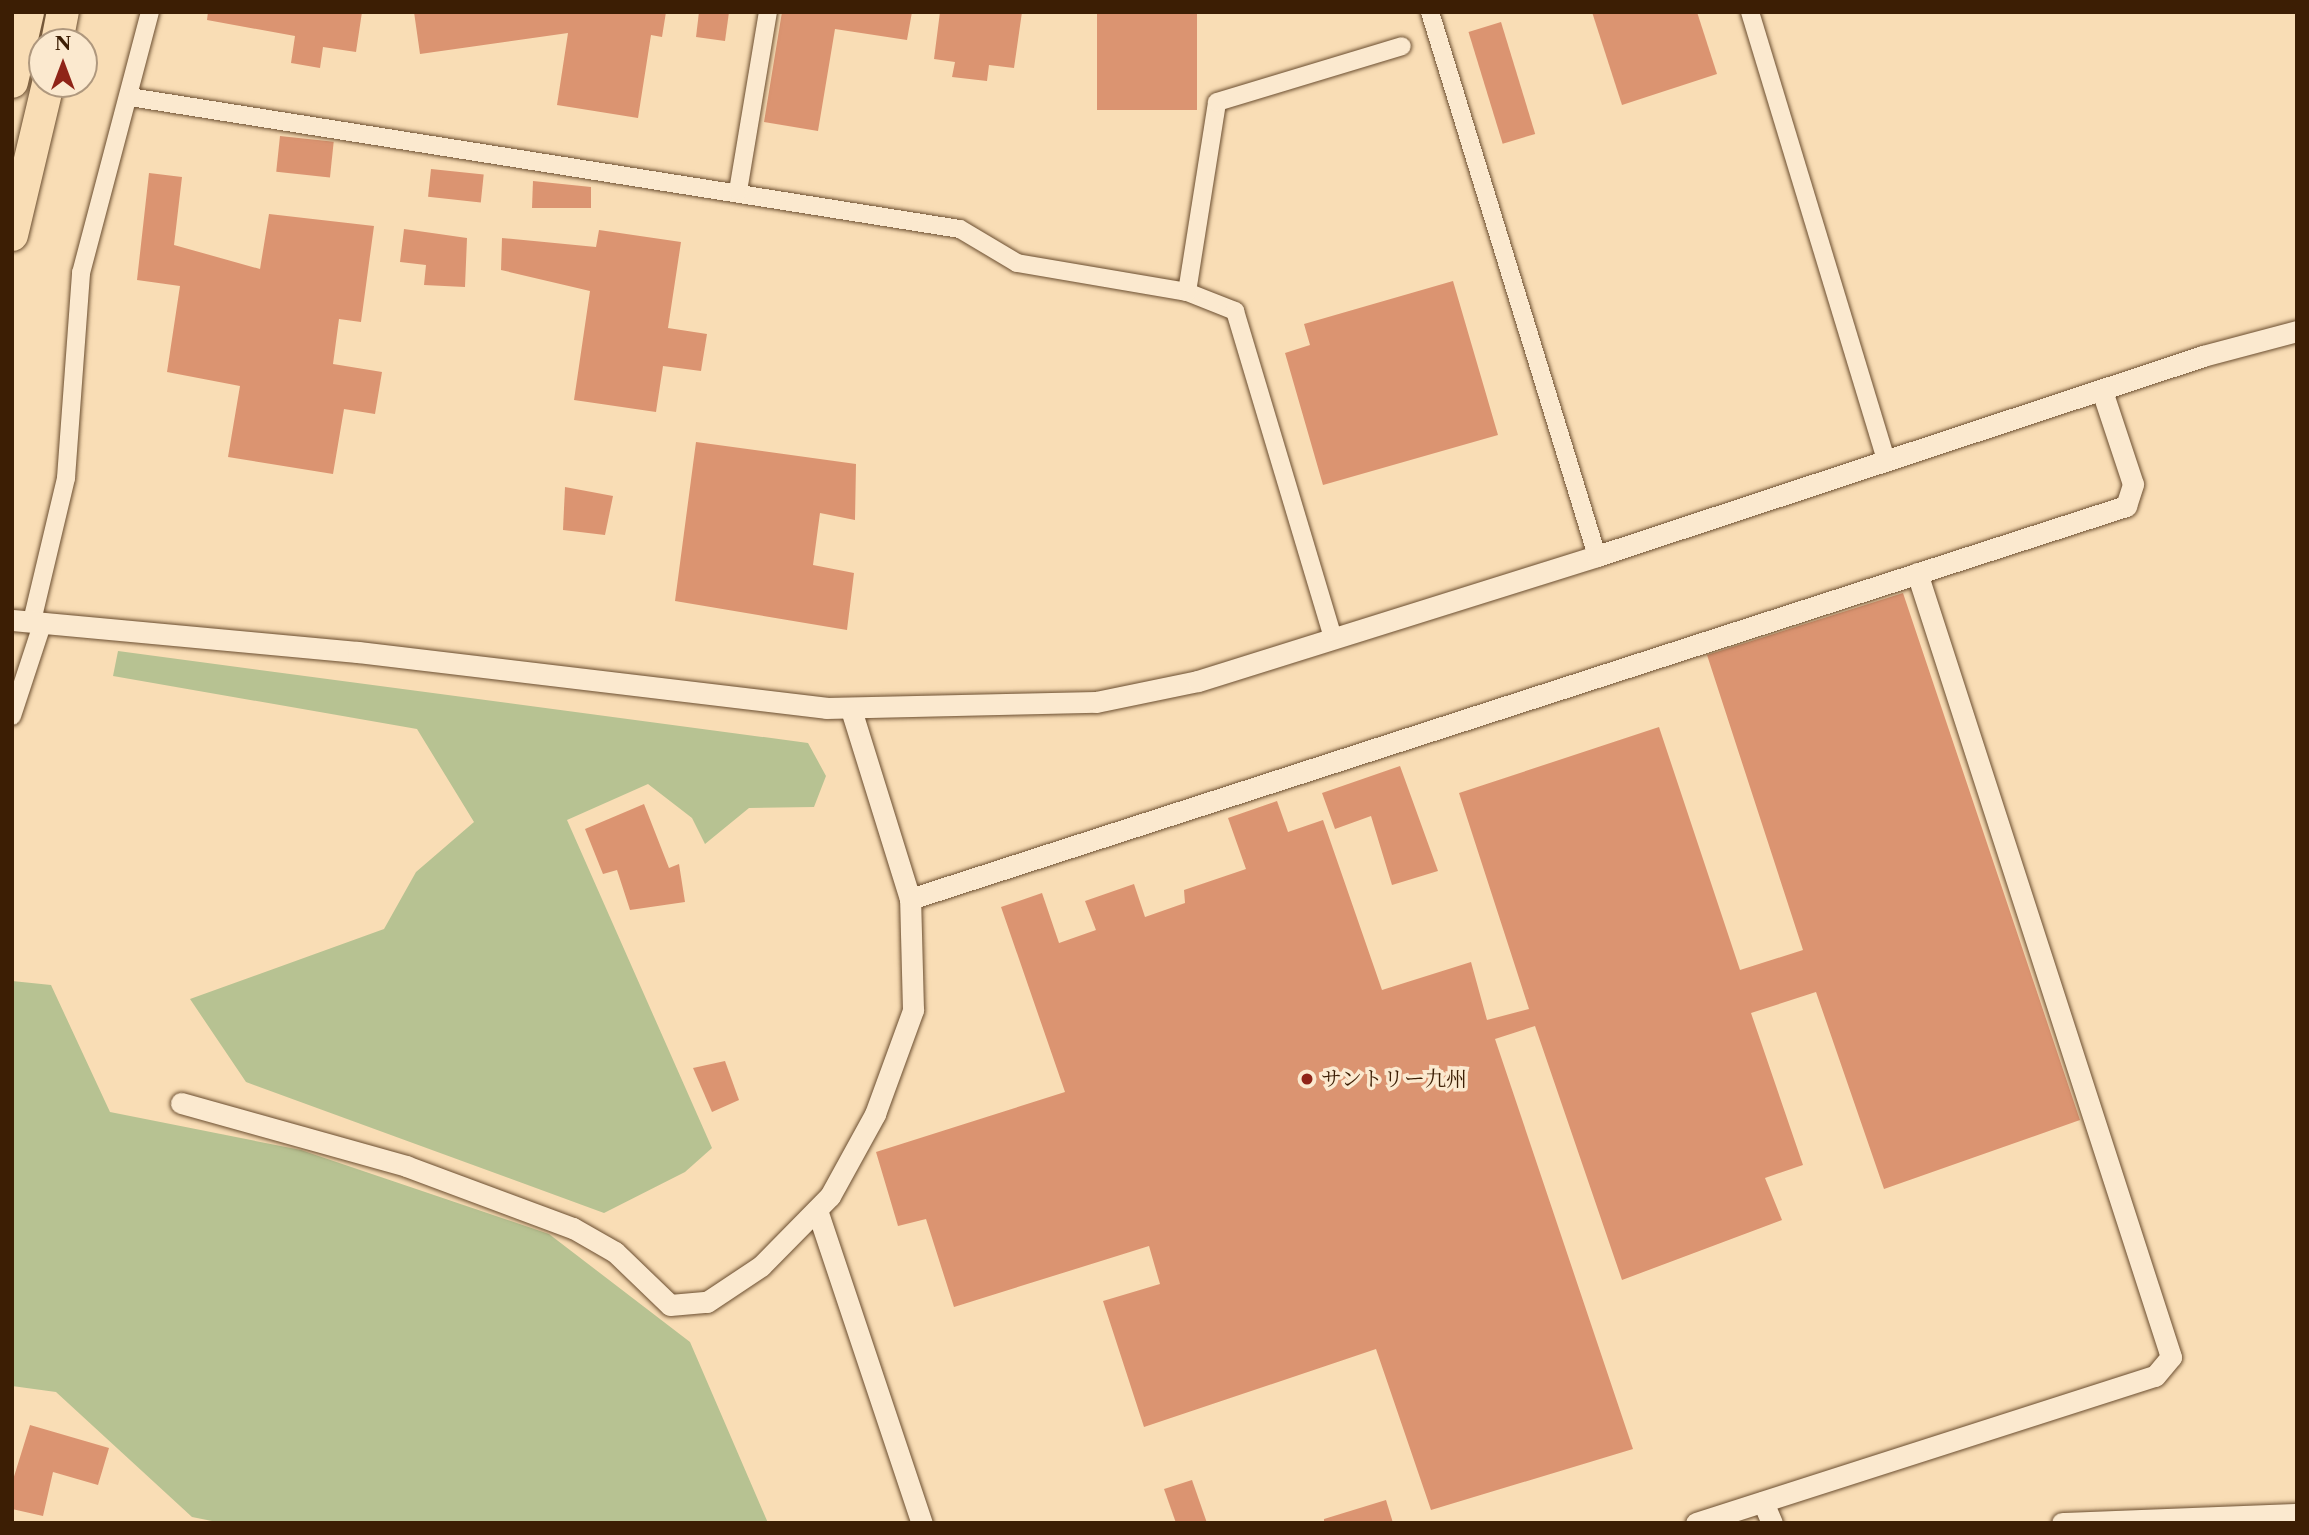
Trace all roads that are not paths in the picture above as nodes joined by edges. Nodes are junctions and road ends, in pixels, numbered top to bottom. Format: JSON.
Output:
{"nodes":[{"id":1,"x":28,"y":12,"type":"edge"},
{"id":2,"x":150,"y":12,"type":"edge"},
{"id":3,"x":768,"y":12,"type":"edge"},
{"id":4,"x":1430,"y":12,"type":"edge"},
{"id":5,"x":1750,"y":12,"type":"edge"},
{"id":6,"x":1402,"y":46,"type":"dead end"},
{"id":7,"x":12,"y":82,"type":"edge"},
{"id":8,"x":130,"y":97,"type":"junction"},
{"id":9,"x":45,"y":98,"type":"edge"},
{"id":10,"x":738,"y":191,"type":"junction"},
{"id":11,"x":12,"y":235,"type":"edge"},
{"id":12,"x":1187,"y":292,"type":"junction"},
{"id":13,"x":2297,"y":331,"type":"edge"},
{"id":14,"x":2102,"y":391,"type":"junction"},
{"id":15,"x":1886,"y":461,"type":"junction"},
{"id":16,"x":1597,"y":556,"type":"junction"},
{"id":17,"x":1917,"y":573,"type":"junction"},
{"id":18,"x":29,"y":622,"type":"edge"},
{"id":19,"x":1333,"y":638,"type":"junction"},
{"id":20,"x":851,"y":710,"type":"junction"},
{"id":21,"x":12,"y":716,"type":"edge"},
{"id":22,"x":910,"y":899,"type":"junction"},
{"id":23,"x":181,"y":1103,"type":"dead end"},
{"id":24,"x":817,"y":1210,"type":"junction"},
{"id":25,"x":1763,"y":1502,"type":"junction"},
{"id":26,"x":2297,"y":1514,"type":"edge"},
{"id":27,"x":922,"y":1523,"type":"edge"},
{"id":28,"x":1696,"y":1523,"type":"edge"},
{"id":29,"x":1772,"y":1523,"type":"edge"},
{"id":30,"x":2062,"y":1523,"type":"edge"}],
"edges":[{"from":1,"to":7,"type":"highway"},
{"from":2,"to":8,"type":"street"},
{"from":3,"to":10,"type":"street"},
{"from":4,"to":16,"type":"street"},
{"from":5,"to":15,"type":"street"},
{"from":6,"to":12,"type":"street"},
{"from":8,"to":10,"type":"street"},
{"from":8,"to":18,"type":"street"},
{"from":9,"to":11,"type":"highway"},
{"from":10,"to":12,"type":"street"},
{"from":12,"to":19,"type":"street"},
{"from":13,"to":14,"type":"street"},
{"from":14,"to":15,"type":"street"},
{"from":14,"to":17,"type":"street"},
{"from":15,"to":16,"type":"street"},
{"from":16,"to":19,"type":"street"},
{"from":17,"to":22,"type":"street"},
{"from":17,"to":25,"type":"street"},
{"from":18,"to":20,"type":"street"},
{"from":18,"to":21,"type":"street"},
{"from":19,"to":20,"type":"street"},
{"from":20,"to":22,"type":"street"},
{"from":22,"to":24,"type":"street"},
{"from":23,"to":24,"type":"street"},
{"from":24,"to":27,"type":"street"},
{"from":25,"to":28,"type":"street"},
{"from":25,"to":29,"type":"street"},
{"from":26,"to":30,"type":"street"}]}
